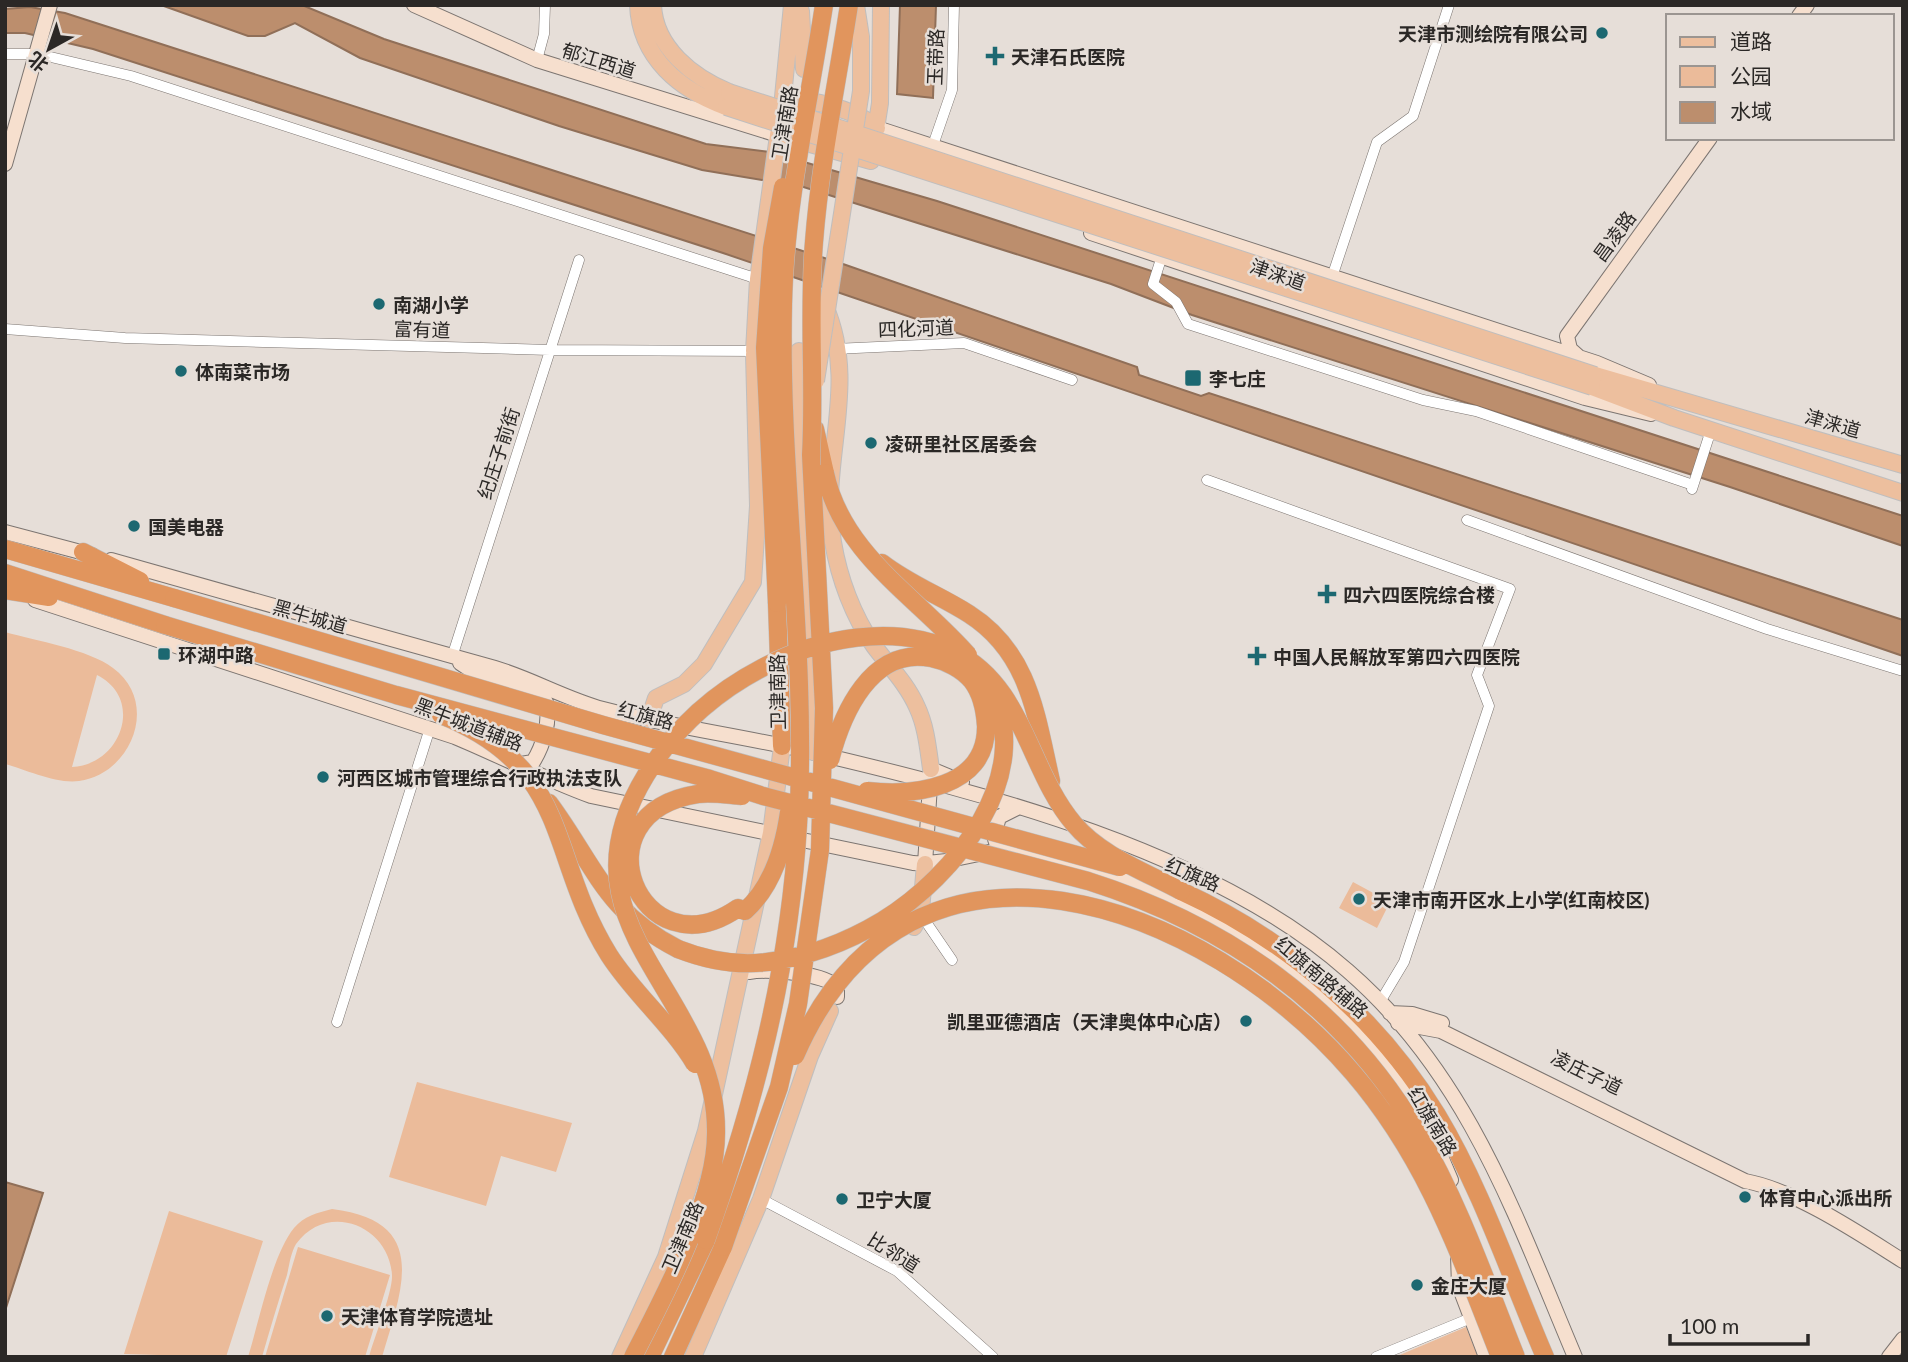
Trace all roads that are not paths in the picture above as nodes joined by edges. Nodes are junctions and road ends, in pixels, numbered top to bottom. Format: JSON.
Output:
{"nodes":[{"id":1,"x":50,"y":5,"type":"edge"},
{"id":2,"x":414,"y":5,"type":"edge"},
{"id":3,"x":430,"y":5,"type":"edge"},
{"id":4,"x":545,"y":5,"type":"edge"},
{"id":5,"x":638,"y":5,"type":"edge"},
{"id":6,"x":653,"y":5,"type":"edge"},
{"id":7,"x":792,"y":5,"type":"edge"},
{"id":8,"x":800,"y":5,"type":"edge"},
{"id":9,"x":818,"y":5,"type":"edge"},
{"id":10,"x":824,"y":5,"type":"edge"},
{"id":11,"x":849,"y":5,"type":"edge"},
{"id":12,"x":856,"y":5,"type":"edge"},
{"id":13,"x":954,"y":5,"type":"edge"},
{"id":14,"x":1449,"y":5,"type":"edge"},
{"id":15,"x":881,"y":6,"type":"edge"},
{"id":16,"x":5,"y":54,"type":"edge"},
{"id":17,"x":38,"y":54,"type":"junction"},
{"id":18,"x":538,"y":56,"type":"junction"},
{"id":19,"x":804,"y":69,"type":"junction"},
{"id":20,"x":782,"y":102,"type":"junction"},
{"id":21,"x":877,"y":128,"type":"junction"},
{"id":22,"x":778,"y":134,"type":"junction"},
{"id":23,"x":1701,"y":140,"type":"edge"},
{"id":24,"x":1709,"y":140,"type":"edge"},
{"id":25,"x":932,"y":148,"type":"junction"},
{"id":26,"x":821,"y":153,"type":"junction"},
{"id":27,"x":871,"y":161,"type":"junction"},
{"id":28,"x":5,"y":164,"type":"edge"},
{"id":29,"x":579,"y":260,"type":"dead end"},
{"id":30,"x":1161,"y":260,"type":"junction"},
{"id":31,"x":1332,"y":277,"type":"junction"},
{"id":32,"x":758,"y":279,"type":"junction"},
{"id":33,"x":1322,"y":311,"type":"junction"},
{"id":34,"x":5,"y":329,"type":"edge"},
{"id":35,"x":1537,"y":344,"type":"junction"},
{"id":36,"x":838,"y":348,"type":"junction"},
{"id":37,"x":550,"y":350,"type":"junction"},
{"id":38,"x":754,"y":351,"type":"junction"},
{"id":39,"x":799,"y":351,"type":"junction"},
{"id":40,"x":1580,"y":358,"type":"junction"},
{"id":41,"x":1072,"y":380,"type":"dead end"},
{"id":42,"x":1593,"y":381,"type":"junction"},
{"id":43,"x":812,"y":394,"type":"junction"},
{"id":44,"x":1672,"y":396,"type":"junction"},
{"id":45,"x":1674,"y":418,"type":"junction"},
{"id":46,"x":807,"y":422,"type":"junction"},
{"id":47,"x":1711,"y":430,"type":"junction"},
{"id":48,"x":1903,"y":465,"type":"edge"},
{"id":49,"x":1207,"y":480,"type":"dead end"},
{"id":50,"x":1903,"y":492,"type":"edge"},
{"id":51,"x":1467,"y":520,"type":"dead end"},
{"id":52,"x":5,"y":532,"type":"edge"},
{"id":53,"x":5,"y":549,"type":"edge"},
{"id":54,"x":864,"y":550,"type":"junction"},
{"id":55,"x":83,"y":552,"type":"junction"},
{"id":56,"x":5,"y":573,"type":"edge"},
{"id":57,"x":5,"y":590,"type":"edge"},
{"id":58,"x":174,"y":598,"type":"junction"},
{"id":59,"x":101,"y":607,"type":"junction"},
{"id":60,"x":452,"y":657,"type":"junction"},
{"id":61,"x":1903,"y":671,"type":"edge"},
{"id":62,"x":396,"y":695,"type":"junction"},
{"id":63,"x":584,"y":704,"type":"junction"},
{"id":64,"x":649,"y":719,"type":"junction"},
{"id":65,"x":603,"y":725,"type":"joint"},
{"id":66,"x":430,"y":728,"type":"junction"},
{"id":67,"x":782,"y":746,"type":"junction"},
{"id":68,"x":806,"y":754,"type":"junction"},
{"id":69,"x":521,"y":764,"type":"junction"},
{"id":70,"x":931,"y":776,"type":"junction"},
{"id":71,"x":544,"y":786,"type":"junction"},
{"id":72,"x":828,"y":789,"type":"junction"},
{"id":73,"x":1054,"y":791,"type":"junction"},
{"id":74,"x":762,"y":796,"type":"junction"},
{"id":75,"x":1018,"y":807,"type":"junction"},
{"id":76,"x":771,"y":833,"type":"junction"},
{"id":77,"x":1007,"y":849,"type":"junction"},
{"id":78,"x":1164,"y":860,"type":"junction"},
{"id":79,"x":925,"y":864,"type":"junction"},
{"id":80,"x":1151,"y":890,"type":"junction"},
{"id":81,"x":1181,"y":891,"type":"junction"},
{"id":82,"x":919,"y":926,"type":"junction"},
{"id":83,"x":952,"y":960,"type":"dead end"},
{"id":84,"x":738,"y":978,"type":"junction"},
{"id":85,"x":837,"y":999,"type":"junction"},
{"id":86,"x":1389,"y":1013,"type":"junction"},
{"id":87,"x":337,"y":1022,"type":"dead end"},
{"id":88,"x":1364,"y":1057,"type":"junction"},
{"id":89,"x":776,"y":1097,"type":"junction"},
{"id":90,"x":715,"y":1109,"type":"junction"},
{"id":91,"x":1412,"y":1152,"type":"junction"},
{"id":92,"x":761,"y":1199,"type":"junction"},
{"id":93,"x":715,"y":1243,"type":"junction"},
{"id":94,"x":1903,"y":1261,"type":"edge"},
{"id":95,"x":1471,"y":1318,"type":"junction"},
{"id":96,"x":1903,"y":1339,"type":"edge"},
{"id":97,"x":620,"y":1357,"type":"edge"},
{"id":98,"x":633,"y":1357,"type":"edge"},
{"id":99,"x":650,"y":1357,"type":"edge"},
{"id":100,"x":673,"y":1357,"type":"edge"},
{"id":101,"x":693,"y":1357,"type":"edge"},
{"id":102,"x":993,"y":1357,"type":"edge"},
{"id":103,"x":1376,"y":1357,"type":"edge"},
{"id":104,"x":1486,"y":1357,"type":"edge"},
{"id":105,"x":1500,"y":1357,"type":"edge"},
{"id":106,"x":1516,"y":1357,"type":"edge"},
{"id":107,"x":1545,"y":1357,"type":"edge"},
{"id":108,"x":1575,"y":1357,"type":"edge"},
{"id":109,"x":1889,"y":1357,"type":"edge"}],
"edges":[{"from":1,"to":17,"type":"main road"},
{"from":2,"to":18,"type":"main road","name":"郁江西道"},
{"from":3,"to":18,"type":"main road","name":"郁江西道"},
{"from":4,"to":18,"type":"street"},
{"from":5,"to":42,"type":"main road","bridge":true},
{"from":6,"to":42,"type":"main road","bridge":true},
{"from":7,"to":20,"type":"main road"},
{"from":8,"to":19,"type":"main road"},
{"from":9,"to":19,"type":"highway"},
{"from":10,"to":68,"type":"highway","name":"卫津南路","bridge":true},
{"from":11,"to":43,"type":"highway","name":"卫津南路","bridge":true},
{"from":12,"to":43,"type":"main road","bridge":true},
{"from":13,"to":25,"type":"street","name":"玉带路"},
{"from":14,"to":31,"type":"street"},
{"from":15,"to":21,"type":"main road"},
{"from":16,"to":17,"type":"street"},
{"from":17,"to":28,"type":"main road"},
{"from":17,"to":32,"type":"street"},
{"from":18,"to":22,"type":"main road","name":"郁江西道"},
{"from":19,"to":67,"type":"highway","bridge":true},
{"from":20,"to":21,"type":"main road"},
{"from":20,"to":22,"type":"main road"},
{"from":21,"to":25,"type":"main road","name":"津涞道"},
{"from":21,"to":27,"type":"main road"},
{"from":22,"to":26,"type":"main road"},
{"from":22,"to":32,"type":"main road"},
{"from":23,"to":35,"type":"main road","name":"昌凌路"},
{"from":24,"to":40,"type":"main road","name":"昌凌路"},
{"from":25,"to":31,"type":"main road","name":"津涞道"},
{"from":26,"to":27,"type":"main road"},
{"from":26,"to":36,"type":"main road","bridge":true},
{"from":27,"to":30,"type":"main road","name":"津涞道"},
{"from":29,"to":37,"type":"street","name":"纪庄子前街"},
{"from":30,"to":33,"type":"main road","name":"津涞道"},
{"from":30,"to":47,"type":"street"},
{"from":31,"to":33,"type":"street"},
{"from":31,"to":35,"type":"main road","name":"津涞道"},
{"from":32,"to":38,"type":"main road"},
{"from":33,"to":45,"type":"main road","name":"津涞道"},
{"from":34,"to":37,"type":"street","name":"富有道"},
{"from":35,"to":40,"type":"main road","name":"津涞道"},
{"from":36,"to":39,"type":"street","name":"富有道"},
{"from":36,"to":41,"type":"street","name":"四化河道"},
{"from":36,"to":70,"type":"main road"},
{"from":37,"to":38,"type":"street","name":"富有道"},
{"from":37,"to":60,"type":"street","name":"纪庄子前街"},
{"from":38,"to":39,"type":"street","name":"富有道"},
{"from":38,"to":46,"type":"main road"},
{"from":38,"to":64,"type":"main road"},
{"from":39,"to":46,"type":"main road"},
{"from":40,"to":44,"type":"main road","name":"津涞道"},
{"from":42,"to":44,"type":"main road","name":"津涞道"},
{"from":42,"to":45,"type":"main road","name":"津涞道"},
{"from":43,"to":46,"type":"highway","name":"卫津南路","bridge":true},
{"from":44,"to":48,"type":"main road","name":"津涞道"},
{"from":45,"to":47,"type":"main road","name":"津涞道"},
{"from":46,"to":54,"type":"highway","bridge":true},
{"from":46,"to":68,"type":"main road"},
{"from":46,"to":72,"type":"highway","name":"卫津南路","bridge":true},
{"from":47,"to":50,"type":"main road","name":"津涞道"},
{"from":49,"to":86,"type":"street"},
{"from":51,"to":61,"type":"street"},
{"from":52,"to":55,"type":"main road"},
{"from":53,"to":58,"type":"highway","name":"黑牛城道"},
{"from":54,"to":71,"type":"highway","bridge":true},
{"from":54,"to":73,"type":"highway","bridge":true},
{"from":55,"to":58,"type":"highway"},
{"from":55,"to":60,"type":"main road"},
{"from":56,"to":59,"type":"highway"},
{"from":57,"to":59,"type":"highway"},
{"from":57,"to":66,"type":"main road","name":"黑牛城道辅路"},
{"from":58,"to":65,"type":"highway","name":"黑牛城道","bridge":true},
{"from":59,"to":62,"type":"highway","bridge":true},
{"from":60,"to":63,"type":"main road"},
{"from":60,"to":69,"type":"main road"},
{"from":62,"to":71,"type":"highway","bridge":true},
{"from":62,"to":74,"type":"highway","bridge":true},
{"from":63,"to":64,"type":"main road"},
{"from":63,"to":71,"type":"main road"},
{"from":64,"to":67,"type":"main road"},
{"from":65,"to":72,"type":"highway","name":"红旗路","bridge":true},
{"from":66,"to":69,"type":"main road","name":"黑牛城道辅路"},
{"from":66,"to":87,"type":"street"},
{"from":67,"to":68,"type":"main road"},
{"from":67,"to":76,"type":"main road"},
{"from":68,"to":70,"type":"main road","name":"红旗南路辅路"},
{"from":68,"to":74,"type":"highway","bridge":true},
{"from":68,"to":93,"type":"highway","name":"卫津南路","bridge":true},
{"from":69,"to":71,"type":"main road","name":"黑牛城道辅路"},
{"from":70,"to":75,"type":"main road","name":"红旗南路辅路"},
{"from":70,"to":79,"type":"main road"},
{"from":71,"to":76,"type":"main road","name":"黑牛城道辅路"},
{"from":71,"to":90,"type":"highway","bridge":true},
{"from":72,"to":72,"type":"highway","bridge":true},
{"from":72,"to":81,"type":"highway","name":"红旗路","bridge":true},
{"from":72,"to":89,"type":"highway","name":"卫津南路","bridge":true},
{"from":73,"to":81,"type":"highway","bridge":true},
{"from":73,"to":90,"type":"highway","bridge":true},
{"from":74,"to":88,"type":"highway","name":"红旗南路","bridge":true},
{"from":75,"to":77,"type":"main road"},
{"from":75,"to":78,"type":"main road","name":"红旗南路辅路"},
{"from":76,"to":79,"type":"main road","name":"黑牛城道辅路"},
{"from":76,"to":84,"type":"main road"},
{"from":77,"to":79,"type":"main road","name":"红旗南路辅路"},
{"from":77,"to":80,"type":"main road","name":"红旗南路辅路"},
{"from":78,"to":80,"type":"main road"},
{"from":78,"to":86,"type":"main road","name":"红旗南路辅路"},
{"from":79,"to":82,"type":"main road"},
{"from":80,"to":95,"type":"main road","name":"红旗南路辅路"},
{"from":81,"to":107,"type":"highway","name":"红旗路"},
{"from":82,"to":83,"type":"street"},
{"from":82,"to":85,"type":"main road"},
{"from":84,"to":85,"type":"main road"},
{"from":84,"to":97,"type":"main road"},
{"from":85,"to":92,"type":"main road"},
{"from":86,"to":94,"type":"main road","name":"凌庄子道"},
{"from":86,"to":108,"type":"main road","name":"红旗南路辅路"},
{"from":88,"to":91,"type":"highway","bridge":true},
{"from":88,"to":106,"type":"highway","name":"红旗南路","bridge":true},
{"from":89,"to":91,"type":"highway","bridge":true},
{"from":89,"to":93,"type":"highway","name":"卫津南路","bridge":true},
{"from":90,"to":98,"type":"highway","bridge":true},
{"from":91,"to":105,"type":"highway","bridge":true},
{"from":92,"to":101,"type":"main road"},
{"from":92,"to":102,"type":"street","name":"比邻道"},
{"from":93,"to":99,"type":"highway","name":"卫津南路"},
{"from":93,"to":100,"type":"highway","name":"卫津南路"},
{"from":95,"to":103,"type":"street"},
{"from":95,"to":104,"type":"main road","name":"红旗南路辅路"},
{"from":96,"to":109,"type":"main road"}]}
